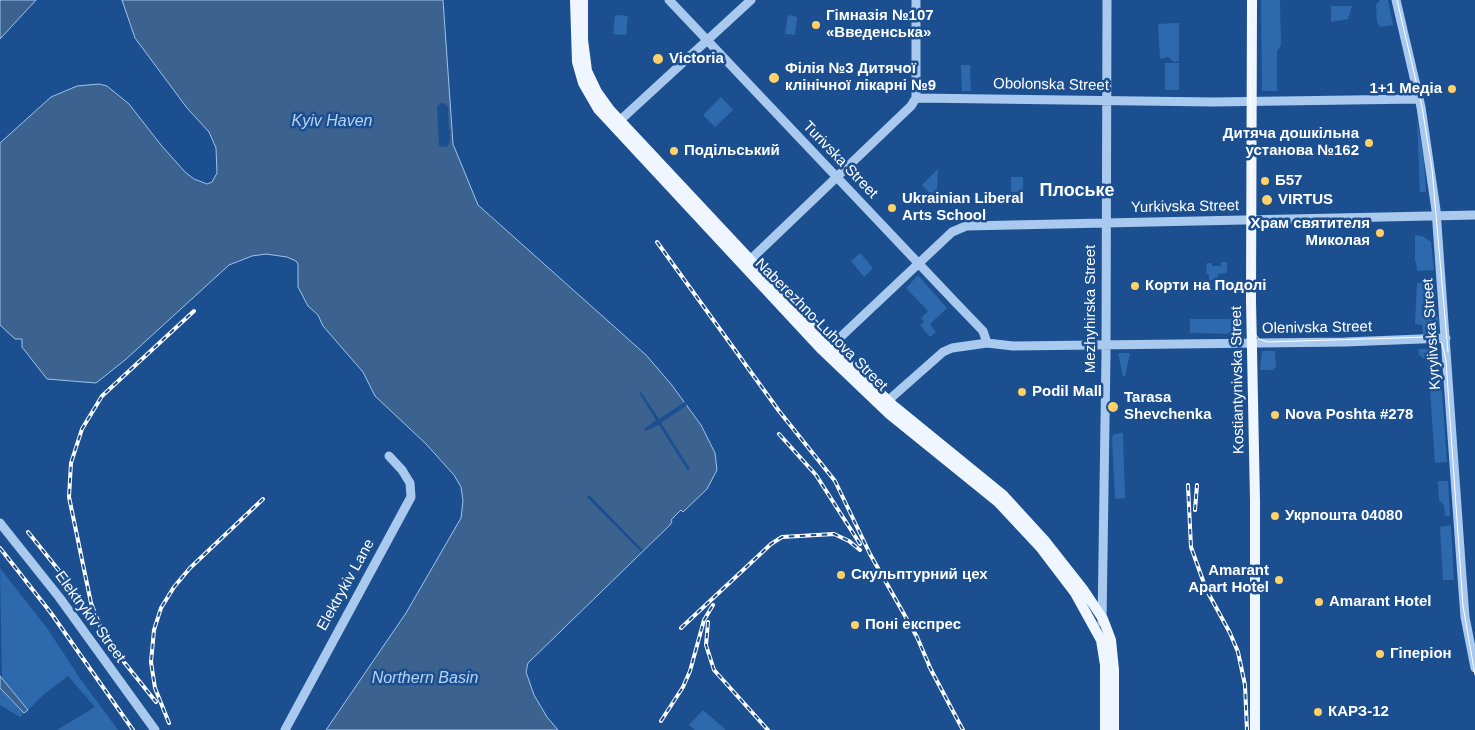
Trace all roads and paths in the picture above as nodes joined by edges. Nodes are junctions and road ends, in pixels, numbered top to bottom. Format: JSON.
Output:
{"nodes":[{"id":1,"x":575,"y":0,"type":"edge"},
{"id":2,"x":583,"y":0,"type":"edge"},
{"id":3,"x":669,"y":0,"type":"edge"},
{"id":4,"x":751,"y":0,"type":"edge"},
{"id":5,"x":916,"y":0,"type":"edge"},
{"id":6,"x":1107,"y":0,"type":"edge"},
{"id":7,"x":1252,"y":0,"type":"edge"},
{"id":8,"x":1396,"y":0,"type":"edge"},
{"id":9,"x":707,"y":40,"type":"junction"},
{"id":10,"x":916,"y":98,"type":"junction"},
{"id":11,"x":1419,"y":99,"type":"junction"},
{"id":12,"x":1106,"y":100,"type":"junction"},
{"id":13,"x":1253,"y":101,"type":"junction"},
{"id":14,"x":616,"y":123,"type":"junction"},
{"id":15,"x":837,"y":176,"type":"junction"},
{"id":16,"x":1475,"y":215,"type":"edge"},
{"id":17,"x":1437,"y":216,"type":"junction"},
{"id":18,"x":1252,"y":220,"type":"junction"},
{"id":19,"x":1106,"y":222,"type":"junction"},
{"id":20,"x":750,"y":260,"type":"junction"},
{"id":21,"x":918,"y":263,"type":"junction"},
{"id":22,"x":1446,"y":338,"type":"junction"},
{"id":23,"x":987,"y":343,"type":"junction"},
{"id":24,"x":1254,"y":343,"type":"junction"},
{"id":25,"x":1106,"y":344,"type":"junction"},
{"id":26,"x":831,"y":346,"type":"junction"},
{"id":27,"x":884,"y":403,"type":"junction"},
{"id":28,"x":389,"y":456,"type":"dead end"},
{"id":29,"x":0,"y":523,"type":"edge"},
{"id":30,"x":1103,"y":619,"type":"junction"},
{"id":31,"x":1102,"y":640,"type":"junction"},
{"id":32,"x":1475,"y":668,"type":"edge"},
{"id":33,"x":155,"y":730,"type":"edge"},
{"id":34,"x":285,"y":730,"type":"edge"},
{"id":35,"x":1105,"y":730,"type":"edge"},
{"id":36,"x":1114,"y":730,"type":"edge"},
{"id":37,"x":1255,"y":730,"type":"edge"}],
"edges":[{"from":1,"to":14,"type":"main road","name":"Naberezhno-Luhova Street"},
{"from":2,"to":14,"type":"main road","name":"Naberezhno-Luhova Street"},
{"from":3,"to":9,"type":"street","name":"Turivska Street"},
{"from":4,"to":9,"type":"street"},
{"from":5,"to":10,"type":"street"},
{"from":6,"to":12,"type":"street","name":"Mezhyhirska Street"},
{"from":7,"to":13,"type":"main road","name":"Kostiantynivska Street"},
{"from":8,"to":11,"type":"street","name":"Kyrylivska Street"},
{"from":9,"to":14,"type":"street"},
{"from":9,"to":15,"type":"street","name":"Turivska Street"},
{"from":10,"to":12,"type":"street","name":"Obolonska Street"},
{"from":10,"to":15,"type":"street"},
{"from":11,"to":13,"type":"street","name":"Obolonska Street"},
{"from":11,"to":17,"type":"street","name":"Kyrylivska Street"},
{"from":12,"to":13,"type":"street","name":"Obolonska Street"},
{"from":12,"to":19,"type":"street","name":"Mezhyhirska Street"},
{"from":13,"to":18,"type":"main road","name":"Kostiantynivska Street"},
{"from":14,"to":20,"type":"main road","name":"Naberezhno-Luhova Street"},
{"from":14,"to":27,"type":"main road","name":"Naberezhno-Luhova Street"},
{"from":15,"to":20,"type":"street"},
{"from":15,"to":21,"type":"street","name":"Turivska Street"},
{"from":16,"to":17,"type":"street","name":"Yurkivska Street"},
{"from":17,"to":18,"type":"street","name":"Yurkivska Street"},
{"from":17,"to":22,"type":"street","name":"Kyrylivska Street"},
{"from":18,"to":19,"type":"street","name":"Yurkivska Street"},
{"from":18,"to":24,"type":"main road","name":"Kostiantynivska Street"},
{"from":19,"to":21,"type":"street","name":"Yurkivska Street"},
{"from":19,"to":25,"type":"street","name":"Mezhyhirska Street"},
{"from":20,"to":26,"type":"main road","name":"Naberezhno-Luhova Street"},
{"from":21,"to":23,"type":"street","name":"Turivska Street"},
{"from":21,"to":26,"type":"street","name":"Yurkivska Street"},
{"from":22,"to":24,"type":"street","name":"Olenivska Street"},
{"from":22,"to":32,"type":"street","name":"Kyrylivska Street"},
{"from":23,"to":25,"type":"street","name":"Olenivska Street"},
{"from":23,"to":27,"type":"street","name":"Olenivska Street"},
{"from":24,"to":25,"type":"street","name":"Olenivska Street"},
{"from":24,"to":37,"type":"main road","name":"Kostiantynivska Street"},
{"from":25,"to":30,"type":"street","name":"Mezhyhirska Street"},
{"from":26,"to":27,"type":"main road","name":"Naberezhno-Luhova Street"},
{"from":27,"to":30,"type":"main road","name":"Naberezhno-Luhova Street"},
{"from":27,"to":31,"type":"main road","name":"Naberezhno-Luhova Street"},
{"from":28,"to":34,"type":"street","name":"Elektrykiv Lane"},
{"from":29,"to":33,"type":"street","name":"Elektrykiv Street"},
{"from":30,"to":31,"type":"street","name":"Mezhyhirska Street"},
{"from":30,"to":36,"type":"main road","name":"Mezhyhirska Street"},
{"from":31,"to":35,"type":"main road","name":"Mezhyhirska Street"}]}
